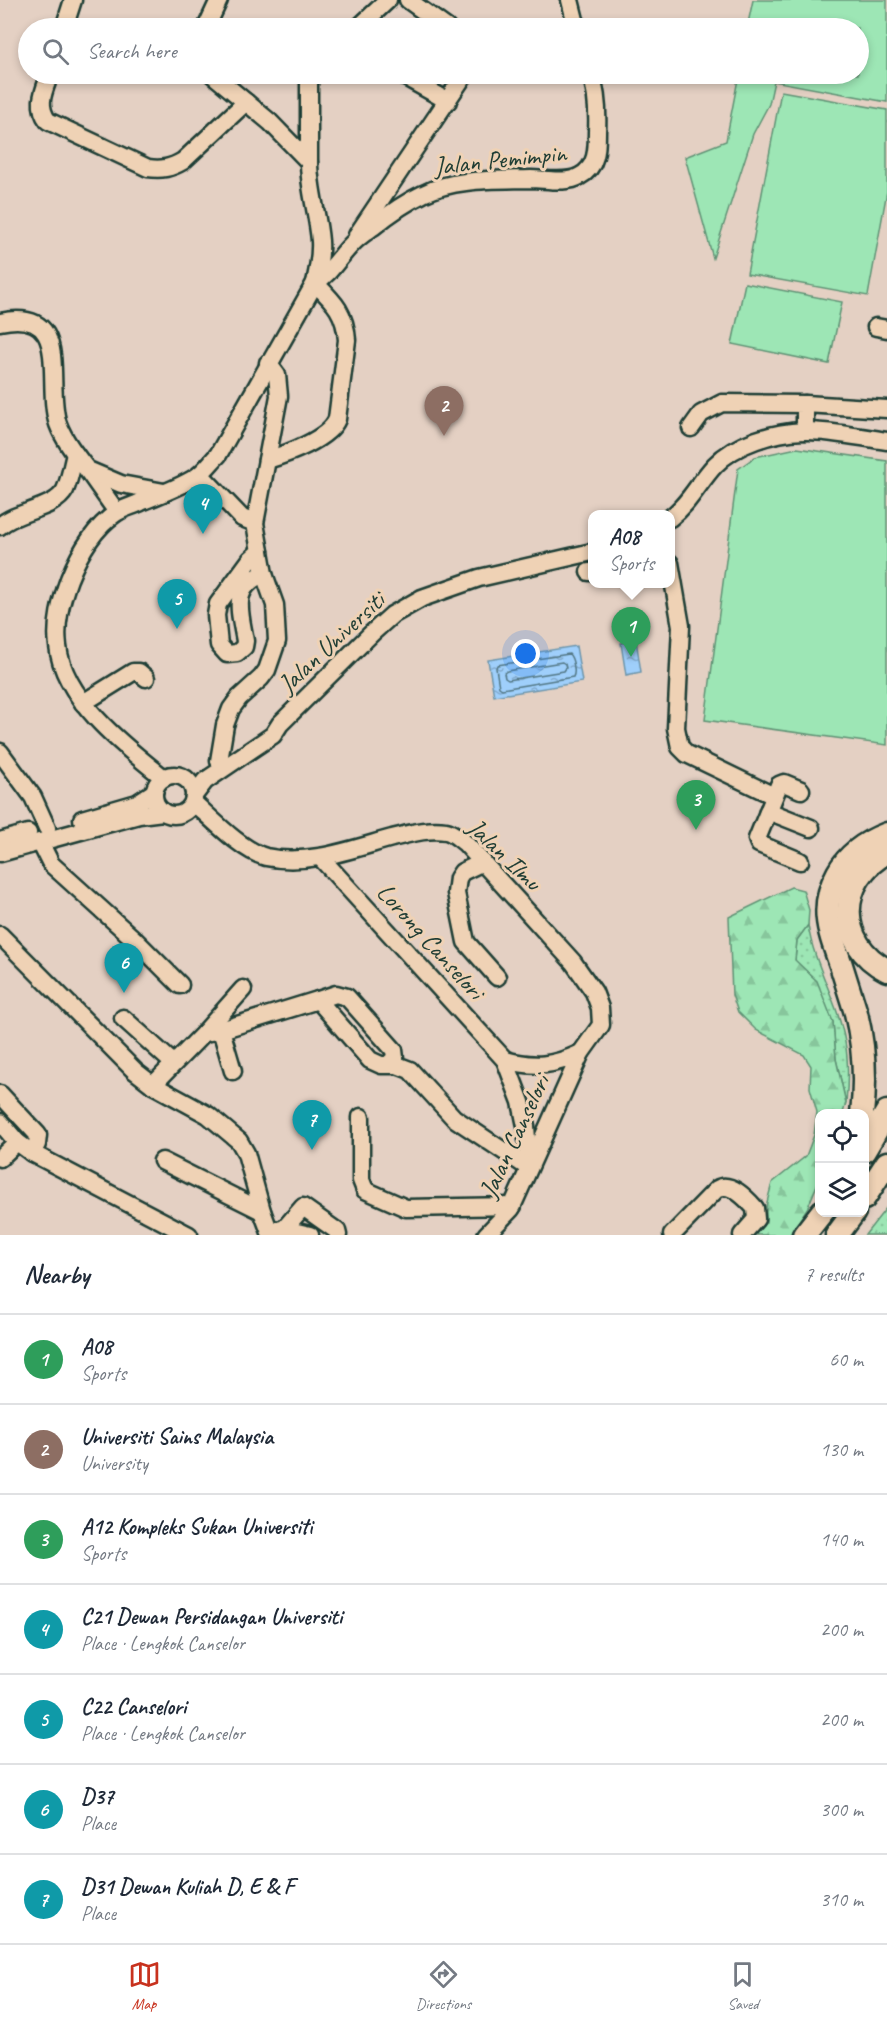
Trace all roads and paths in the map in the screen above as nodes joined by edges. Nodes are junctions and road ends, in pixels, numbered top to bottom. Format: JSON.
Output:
{"nodes":[{"id":1,"x":73,"y":0,"type":"edge"},
{"id":2,"x":219,"y":0,"type":"edge"},
{"id":3,"x":388,"y":0,"type":"edge"},
{"id":4,"x":408,"y":0,"type":"edge"},
{"id":5,"x":570,"y":0,"type":"edge"},
{"id":6,"x":67,"y":18,"type":"edge"},
{"id":7,"x":211,"y":18,"type":"edge"},
{"id":8,"x":369,"y":18,"type":"edge"},
{"id":9,"x":433,"y":18,"type":"edge"},
{"id":10,"x":574,"y":18,"type":"edge"},
{"id":11,"x":47,"y":84,"type":"edge"},
{"id":12,"x":224,"y":84,"type":"edge"},
{"id":13,"x":309,"y":84,"type":"edge"},
{"id":14,"x":418,"y":84,"type":"edge"},
{"id":15,"x":459,"y":84,"type":"edge"},
{"id":16,"x":594,"y":84,"type":"edge"},
{"id":17,"x":448,"y":101,"type":"junction"},
{"id":18,"x":246,"y":102,"type":"junction"},
{"id":19,"x":309,"y":162,"type":"junction"},
{"id":20,"x":319,"y":238,"type":"junction"},
{"id":21,"x":351,"y":244,"type":"junction"},
{"id":22,"x":315,"y":283,"type":"junction"},
{"id":23,"x":0,"y":322,"type":"edge"},
{"id":24,"x":268,"y":363,"type":"junction"},
{"id":25,"x":805,"y":404,"type":"junction"},
{"id":26,"x":887,"y":409,"type":"edge"},
{"id":27,"x":691,"y":428,"type":"dead end"},
{"id":28,"x":805,"y":431,"type":"junction"},
{"id":29,"x":887,"y":441,"type":"edge"},
{"id":30,"x":75,"y":454,"type":"junction"},
{"id":31,"x":267,"y":460,"type":"junction"},
{"id":32,"x":86,"y":469,"type":"junction"},
{"id":33,"x":200,"y":474,"type":"junction"},
{"id":34,"x":164,"y":492,"type":"junction"},
{"id":35,"x":117,"y":512,"type":"junction"},
{"id":36,"x":675,"y":513,"type":"edge"},
{"id":37,"x":255,"y":524,"type":"junction"},
{"id":38,"x":0,"y":526,"type":"edge"},
{"id":39,"x":260,"y":551,"type":"junction"},
{"id":40,"x":588,"y":553,"type":"edge"},
{"id":41,"x":264,"y":574,"type":"junction"},
{"id":42,"x":674,"y":588,"type":"edge"},
{"id":43,"x":239,"y":598,"type":"junction"},
{"id":44,"x":220,"y":600,"type":"junction"},
{"id":45,"x":147,"y":678,"type":"dead end"},
{"id":46,"x":83,"y":703,"type":"junction"},
{"id":47,"x":280,"y":724,"type":"junction"},
{"id":48,"x":0,"y":752,"type":"edge"},
{"id":49,"x":219,"y":761,"type":"junction"},
{"id":50,"x":182,"y":776,"type":"junction"},
{"id":51,"x":164,"y":778,"type":"junction"},
{"id":52,"x":801,"y":790,"type":"dead end"},
{"id":53,"x":154,"y":792,"type":"junction"},
{"id":54,"x":191,"y":803,"type":"junction"},
{"id":55,"x":771,"y":804,"type":"junction"},
{"id":56,"x":163,"y":812,"type":"junction"},
{"id":57,"x":811,"y":828,"type":"dead end"},
{"id":58,"x":887,"y":834,"type":"edge"},
{"id":59,"x":44,"y":835,"type":"junction"},
{"id":60,"x":0,"y":841,"type":"edge"},
{"id":61,"x":887,"y":852,"type":"edge"},
{"id":62,"x":0,"y":853,"type":"edge"},
{"id":63,"x":320,"y":857,"type":"junction"},
{"id":64,"x":800,"y":861,"type":"dead end"},
{"id":65,"x":483,"y":862,"type":"junction"},
{"id":66,"x":0,"y":935,"type":"edge"},
{"id":67,"x":887,"y":970,"type":"edge"},
{"id":68,"x":497,"y":977,"type":"dead end"},
{"id":69,"x":180,"y":985,"type":"dead end"},
{"id":70,"x":243,"y":989,"type":"dead end"},
{"id":71,"x":318,"y":1000,"type":"junction"},
{"id":72,"x":123,"y":1018,"type":"dead end"},
{"id":73,"x":213,"y":1032,"type":"junction"},
{"id":74,"x":581,"y":1053,"type":"junction"},
{"id":75,"x":505,"y":1060,"type":"junction"},
{"id":76,"x":173,"y":1063,"type":"junction"},
{"id":77,"x":388,"y":1065,"type":"junction"},
{"id":78,"x":233,"y":1071,"type":"dead end"},
{"id":79,"x":153,"y":1085,"type":"junction"},
{"id":80,"x":0,"y":1094,"type":"edge"},
{"id":81,"x":862,"y":1109,"type":"edge"},
{"id":82,"x":887,"y":1112,"type":"edge"},
{"id":83,"x":361,"y":1116,"type":"dead end"},
{"id":84,"x":9,"y":1132,"type":"edge"},
{"id":85,"x":869,"y":1143,"type":"edge"},
{"id":86,"x":32,"y":1153,"type":"junction"},
{"id":87,"x":0,"y":1158,"type":"edge"},
{"id":88,"x":162,"y":1161,"type":"dead end"},
{"id":89,"x":887,"y":1163,"type":"edge"},
{"id":90,"x":529,"y":1168,"type":"junction"},
{"id":91,"x":869,"y":1190,"type":"edge"},
{"id":92,"x":513,"y":1206,"type":"junction"},
{"id":93,"x":262,"y":1211,"type":"junction"},
{"id":94,"x":818,"y":1217,"type":"edge"},
{"id":95,"x":850,"y":1217,"type":"edge"},
{"id":96,"x":275,"y":1232,"type":"edge"},
{"id":97,"x":681,"y":1232,"type":"edge"},
{"id":98,"x":181,"y":1233,"type":"edge"},
{"id":99,"x":310,"y":1235,"type":"edge"},
{"id":100,"x":338,"y":1235,"type":"edge"},
{"id":101,"x":486,"y":1235,"type":"edge"},
{"id":102,"x":742,"y":1235,"type":"edge"},
{"id":103,"x":804,"y":1235,"type":"edge"},
{"id":104,"x":837,"y":1235,"type":"edge"}],
"edges":[{"from":1,"to":6,"type":"street"},
{"from":2,"to":7,"type":"street"},
{"from":3,"to":8,"type":"street"},
{"from":4,"to":9,"type":"street"},
{"from":5,"to":10,"type":"street"},
{"from":11,"to":18,"type":"street"},
{"from":12,"to":18,"type":"street"},
{"from":13,"to":19,"type":"street"},
{"from":14,"to":17,"type":"street"},
{"from":15,"to":17,"type":"street"},
{"from":16,"to":21,"type":"street","name":"Jalan Pemimpin"},
{"from":17,"to":21,"type":"street"},
{"from":18,"to":19,"type":"street"},
{"from":19,"to":20,"type":"street"},
{"from":20,"to":21,"type":"street"},
{"from":20,"to":22,"type":"street"},
{"from":21,"to":22,"type":"street","name":"Jalan Pemimpin"},
{"from":22,"to":24,"type":"street"},
{"from":22,"to":31,"type":"street"},
{"from":23,"to":30,"type":"street"},
{"from":24,"to":31,"type":"street"},
{"from":24,"to":33,"type":"street"},
{"from":25,"to":26,"type":"street"},
{"from":25,"to":27,"type":"street"},
{"from":25,"to":28,"type":"street"},
{"from":28,"to":29,"type":"street"},
{"from":28,"to":36,"type":"street"},
{"from":30,"to":32,"type":"street"},
{"from":30,"to":38,"type":"street"},
{"from":31,"to":37,"type":"street"},
{"from":32,"to":34,"type":"street"},
{"from":32,"to":35,"type":"street"},
{"from":33,"to":34,"type":"street"},
{"from":33,"to":37,"type":"street"},
{"from":34,"to":35,"type":"street"},
{"from":35,"to":46,"type":"street"},
{"from":37,"to":39,"type":"street"},
{"from":39,"to":41,"type":"street"},
{"from":39,"to":44,"type":"street"},
{"from":40,"to":47,"type":"street","name":"Jalan Universiti"},
{"from":41,"to":43,"type":"street"},
{"from":41,"to":49,"type":"street"},
{"from":42,"to":55,"type":"street"},
{"from":43,"to":44,"type":"street"},
{"from":43,"to":44,"type":"street"},
{"from":45,"to":46,"type":"street"},
{"from":46,"to":51,"type":"street"},
{"from":47,"to":49,"type":"street","name":"Jalan Universiti"},
{"from":47,"to":54,"type":"street","name":"Jalan Universiti"},
{"from":48,"to":59,"type":"street"},
{"from":49,"to":50,"type":"street","name":"Jalan Universiti"},
{"from":50,"to":51,"type":"street"},
{"from":50,"to":54,"type":"street"},
{"from":51,"to":53,"type":"street"},
{"from":52,"to":55,"type":"street"},
{"from":53,"to":56,"type":"street"},
{"from":53,"to":59,"type":"street"},
{"from":54,"to":56,"type":"street"},
{"from":54,"to":63,"type":"street","name":"Jalan Ilmu"},
{"from":55,"to":57,"type":"street"},
{"from":55,"to":64,"type":"street"},
{"from":56,"to":59,"type":"street"},
{"from":58,"to":81,"type":"highway"},
{"from":59,"to":60,"type":"street"},
{"from":59,"to":62,"type":"street"},
{"from":59,"to":69,"type":"street"},
{"from":61,"to":67,"type":"highway"},
{"from":63,"to":65,"type":"street","name":"Jalan Ilmu"},
{"from":63,"to":75,"type":"street","name":"Lorong Canselori"},
{"from":65,"to":68,"type":"street"},
{"from":65,"to":74,"type":"street","name":"Jalan Ilmu"},
{"from":66,"to":79,"type":"street"},
{"from":70,"to":73,"type":"street"},
{"from":71,"to":73,"type":"street"},
{"from":71,"to":77,"type":"street"},
{"from":71,"to":77,"type":"street"},
{"from":72,"to":76,"type":"street"},
{"from":73,"to":76,"type":"street"},
{"from":73,"to":78,"type":"street"},
{"from":74,"to":75,"type":"street"},
{"from":74,"to":90,"type":"street","name":"Jalan Canselori"},
{"from":75,"to":90,"type":"street","name":"Lorong Canselori"},
{"from":76,"to":79,"type":"street"},
{"from":77,"to":90,"type":"street"},
{"from":79,"to":93,"type":"street"},
{"from":80,"to":86,"type":"street"},
{"from":82,"to":85,"type":"highway"},
{"from":83,"to":92,"type":"street"},
{"from":84,"to":86,"type":"street"},
{"from":84,"to":87,"type":"street"},
{"from":86,"to":98,"type":"street"},
{"from":88,"to":93,"type":"street"},
{"from":89,"to":91,"type":"highway"},
{"from":90,"to":92,"type":"street","name":"Jalan Canselori"},
{"from":92,"to":101,"type":"street","name":"Jalan Canselori"},
{"from":93,"to":96,"type":"street"},
{"from":94,"to":103,"type":"highway"},
{"from":95,"to":104,"type":"highway"},
{"from":96,"to":99,"type":"street"},
{"from":96,"to":100,"type":"street"},
{"from":97,"to":102,"type":"street"}]}
